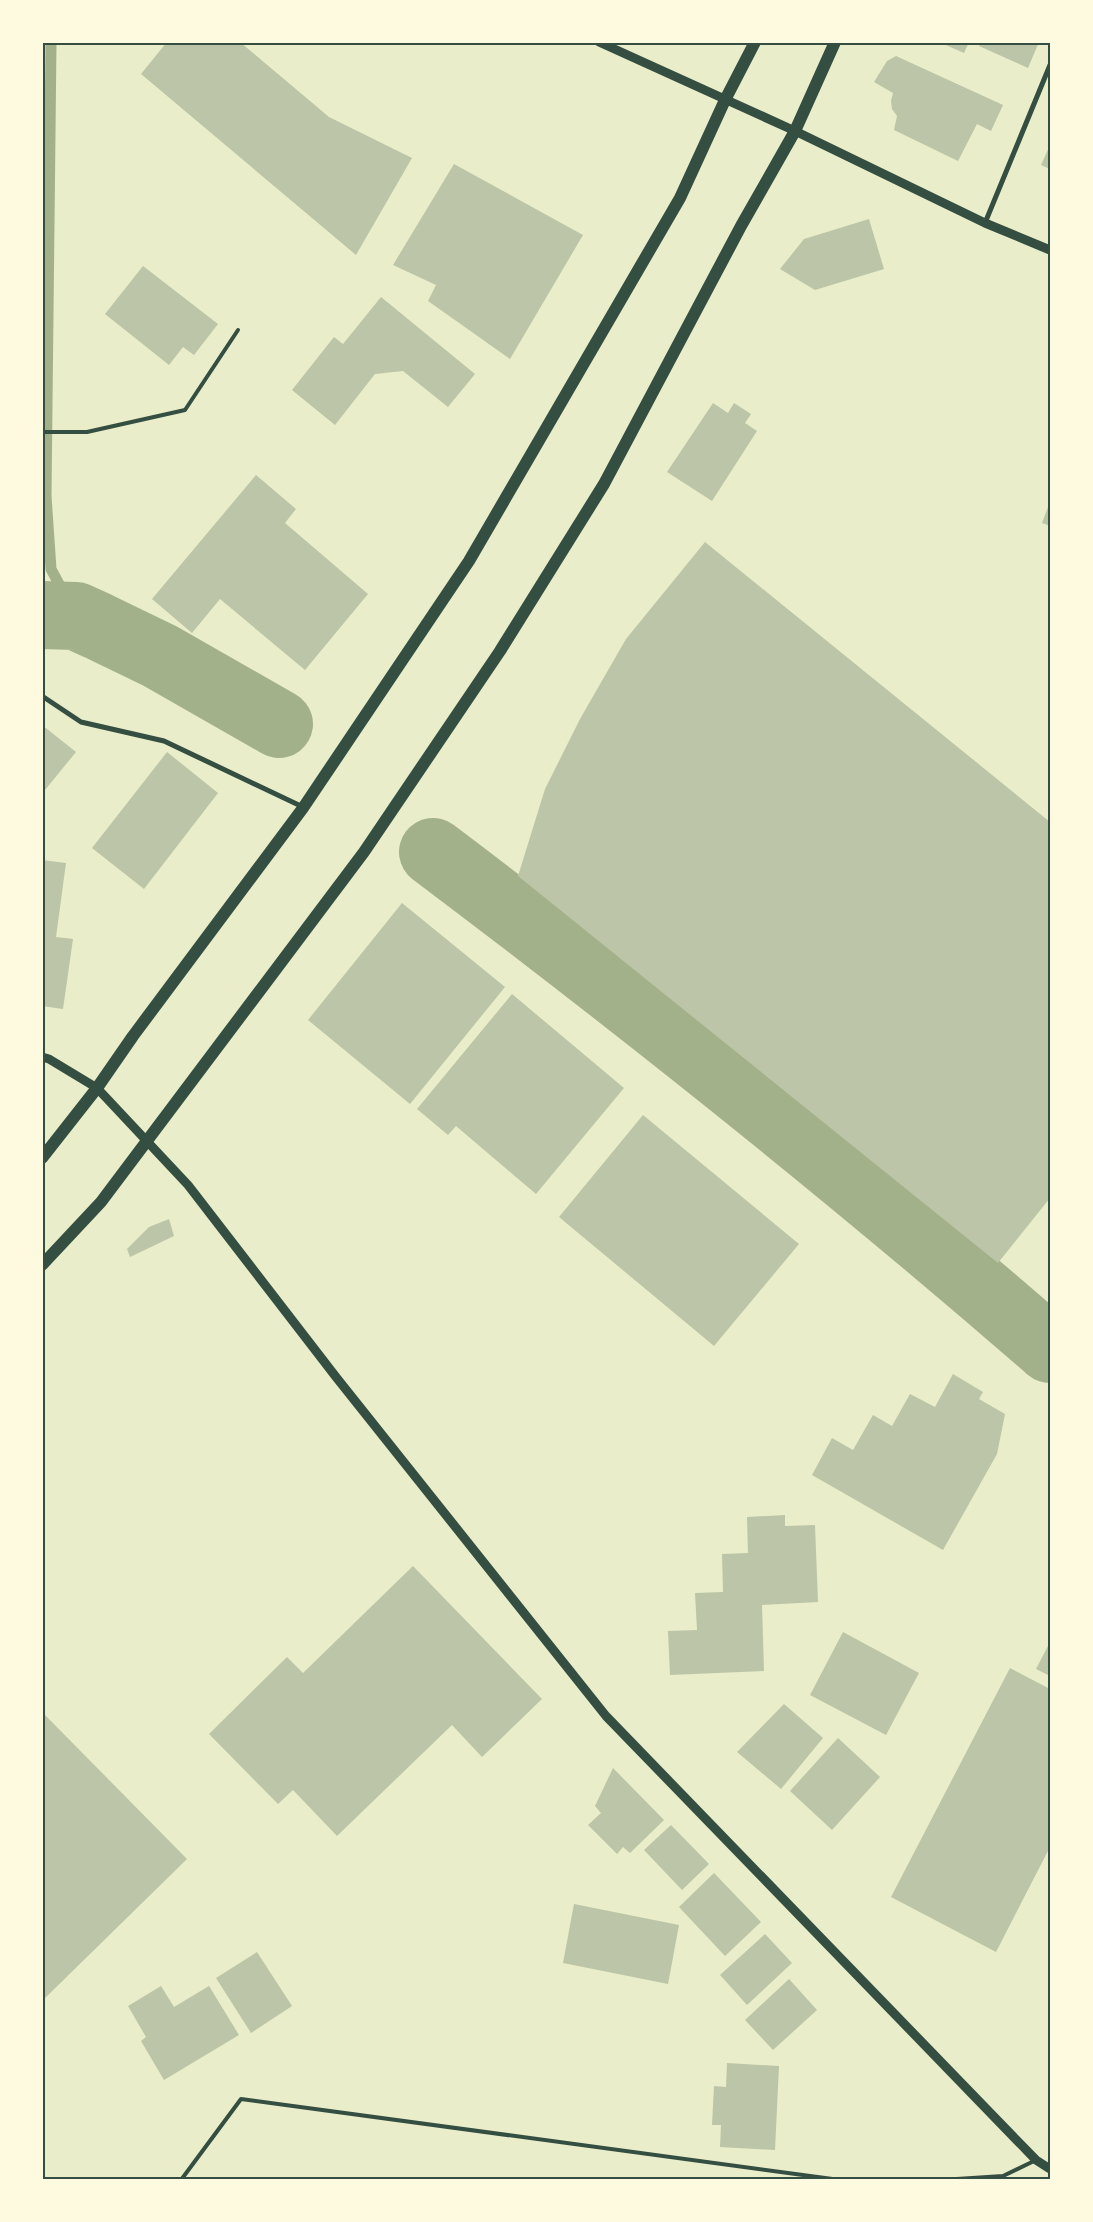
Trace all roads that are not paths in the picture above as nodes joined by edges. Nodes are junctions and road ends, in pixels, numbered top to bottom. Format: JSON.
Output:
{"nodes":[{"id":1,"x":599,"y":42,"type":"edge"},
{"id":2,"x":755,"y":42,"type":"edge"},
{"id":3,"x":835,"y":42,"type":"edge"},
{"id":4,"x":1050,"y":65,"type":"edge"},
{"id":5,"x":725,"y":100,"type":"junction"},
{"id":6,"x":795,"y":131,"type":"junction"},
{"id":7,"x":986,"y":223,"type":"junction"},
{"id":8,"x":1050,"y":250,"type":"edge"},
{"id":9,"x":238,"y":330,"type":"dead end"},
{"id":10,"x":42,"y":432,"type":"edge"},
{"id":11,"x":42,"y":696,"type":"edge"},
{"id":12,"x":303,"y":808,"type":"junction"},
{"id":13,"x":42,"y":1057,"type":"edge"},
{"id":14,"x":97,"y":1088,"type":"junction"},
{"id":15,"x":148,"y":1140,"type":"junction"},
{"id":16,"x":42,"y":1158,"type":"edge"},
{"id":17,"x":42,"y":1265,"type":"edge"},
{"id":18,"x":1036,"y":2160,"type":"junction"},
{"id":19,"x":1050,"y":2169,"type":"edge"},
{"id":20,"x":181,"y":2180,"type":"edge"},
{"id":21,"x":840,"y":2180,"type":"edge"},
{"id":22,"x":941,"y":2180,"type":"edge"}],
"edges":[{"from":1,"to":5,"type":"street"},
{"from":2,"to":5,"type":"main road"},
{"from":3,"to":6,"type":"main road"},
{"from":4,"to":7,"type":"street"},
{"from":5,"to":6,"type":"street"},
{"from":5,"to":12,"type":"main road"},
{"from":6,"to":7,"type":"street"},
{"from":6,"to":15,"type":"main road"},
{"from":7,"to":8,"type":"street"},
{"from":9,"to":10,"type":"lane"},
{"from":11,"to":12,"type":"street"},
{"from":12,"to":14,"type":"main road"},
{"from":13,"to":14,"type":"street"},
{"from":14,"to":15,"type":"street"},
{"from":14,"to":16,"type":"main road"},
{"from":15,"to":17,"type":"main road"},
{"from":15,"to":18,"type":"street"},
{"from":18,"to":19,"type":"street"},
{"from":18,"to":22,"type":"lane"},
{"from":20,"to":21,"type":"lane"}]}
